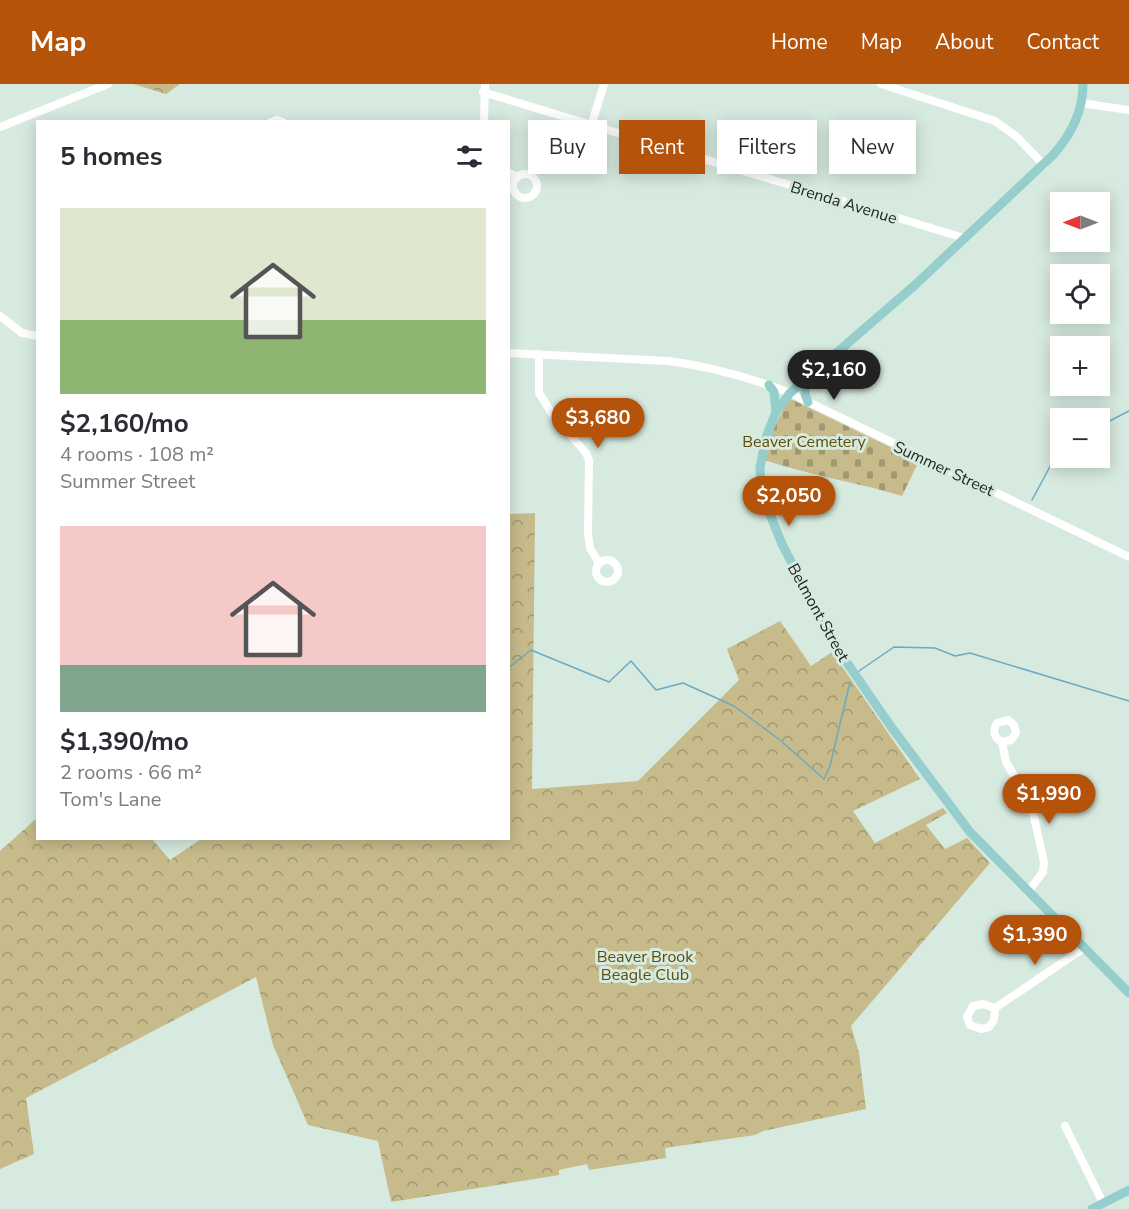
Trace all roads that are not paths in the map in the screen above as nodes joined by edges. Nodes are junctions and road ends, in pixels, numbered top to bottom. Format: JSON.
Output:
{"nodes":[{"id":1,"x":108,"y":84,"type":"edge"},
{"id":2,"x":604,"y":84,"type":"edge"},
{"id":3,"x":881,"y":84,"type":"edge"},
{"id":4,"x":1083,"y":84,"type":"edge"},
{"id":5,"x":484,"y":88,"type":"edge"},
{"id":6,"x":1081,"y":103,"type":"junction"},
{"id":7,"x":1129,"y":110,"type":"edge"},
{"id":8,"x":484,"y":120,"type":"edge"},
{"id":9,"x":574,"y":120,"type":"edge"},
{"id":10,"x":593,"y":120,"type":"edge"},
{"id":11,"x":0,"y":127,"type":"edge"},
{"id":12,"x":607,"y":131,"type":"edge"},
{"id":13,"x":1044,"y":165,"type":"junction"},
{"id":14,"x":510,"y":173,"type":"edge"},
{"id":15,"x":517,"y":177,"type":"dead end"},
{"id":16,"x":964,"y":238,"type":"junction"},
{"id":17,"x":0,"y":316,"type":"edge"},
{"id":18,"x":36,"y":336,"type":"edge"},
{"id":19,"x":510,"y":353,"type":"edge"},
{"id":20,"x":539,"y":354,"type":"junction"},
{"id":21,"x":805,"y":380,"type":"junction"},
{"id":22,"x":769,"y":385,"type":"junction"},
{"id":23,"x":790,"y":393,"type":"junction"},
{"id":24,"x":808,"y":402,"type":"junction"},
{"id":25,"x":776,"y":412,"type":"junction"},
{"id":26,"x":1129,"y":557,"type":"edge"},
{"id":27,"x":599,"y":563,"type":"dead end"},
{"id":28,"x":1002,"y":742,"type":"dead end"},
{"id":29,"x":1028,"y":892,"type":"junction"},
{"id":30,"x":1084,"y":948,"type":"junction"},
{"id":31,"x":1129,"y":993,"type":"edge"},
{"id":32,"x":994,"y":1008,"type":"dead end"},
{"id":33,"x":1065,"y":1126,"type":"dead end"},
{"id":34,"x":1129,"y":1190,"type":"edge"},
{"id":35,"x":1103,"y":1203,"type":"junction"},
{"id":36,"x":1092,"y":1209,"type":"edge"}],
"edges":[{"from":1,"to":11,"type":"street"},
{"from":2,"to":10,"type":"street"},
{"from":3,"to":13,"type":"street"},
{"from":4,"to":6,"type":"main road","name":"Belmont Street"},
{"from":5,"to":8,"type":"street"},
{"from":5,"to":9,"type":"street","name":"Brenda Avenue"},
{"from":6,"to":7,"type":"street"},
{"from":6,"to":13,"type":"main road","name":"Belmont Street"},
{"from":12,"to":16,"type":"street","name":"Brenda Avenue"},
{"from":13,"to":16,"type":"main road","name":"Belmont Street"},
{"from":14,"to":15,"type":"street"},
{"from":16,"to":21,"type":"main road","name":"Belmont Street"},
{"from":17,"to":18,"type":"street"},
{"from":19,"to":20,"type":"street","name":"Summer Street"},
{"from":20,"to":22,"type":"street","name":"Summer Street"},
{"from":20,"to":27,"type":"street"},
{"from":21,"to":23,"type":"main road","name":"Belmont Street"},
{"from":21,"to":24,"type":"main road"},
{"from":22,"to":23,"type":"street","name":"Summer Street"},
{"from":22,"to":25,"type":"main road"},
{"from":23,"to":24,"type":"street","name":"Summer Street"},
{"from":23,"to":25,"type":"main road","name":"Belmont Street"},
{"from":24,"to":26,"type":"street","name":"Summer Street"},
{"from":25,"to":29,"type":"main road","name":"Belmont Street"},
{"from":28,"to":29,"type":"street"},
{"from":29,"to":30,"type":"main road","name":"Belmont Street"},
{"from":30,"to":31,"type":"main road","name":"Belmont Street"},
{"from":30,"to":32,"type":"street"},
{"from":33,"to":35,"type":"street"},
{"from":34,"to":35,"type":"main road"},
{"from":35,"to":36,"type":"main road"}]}
